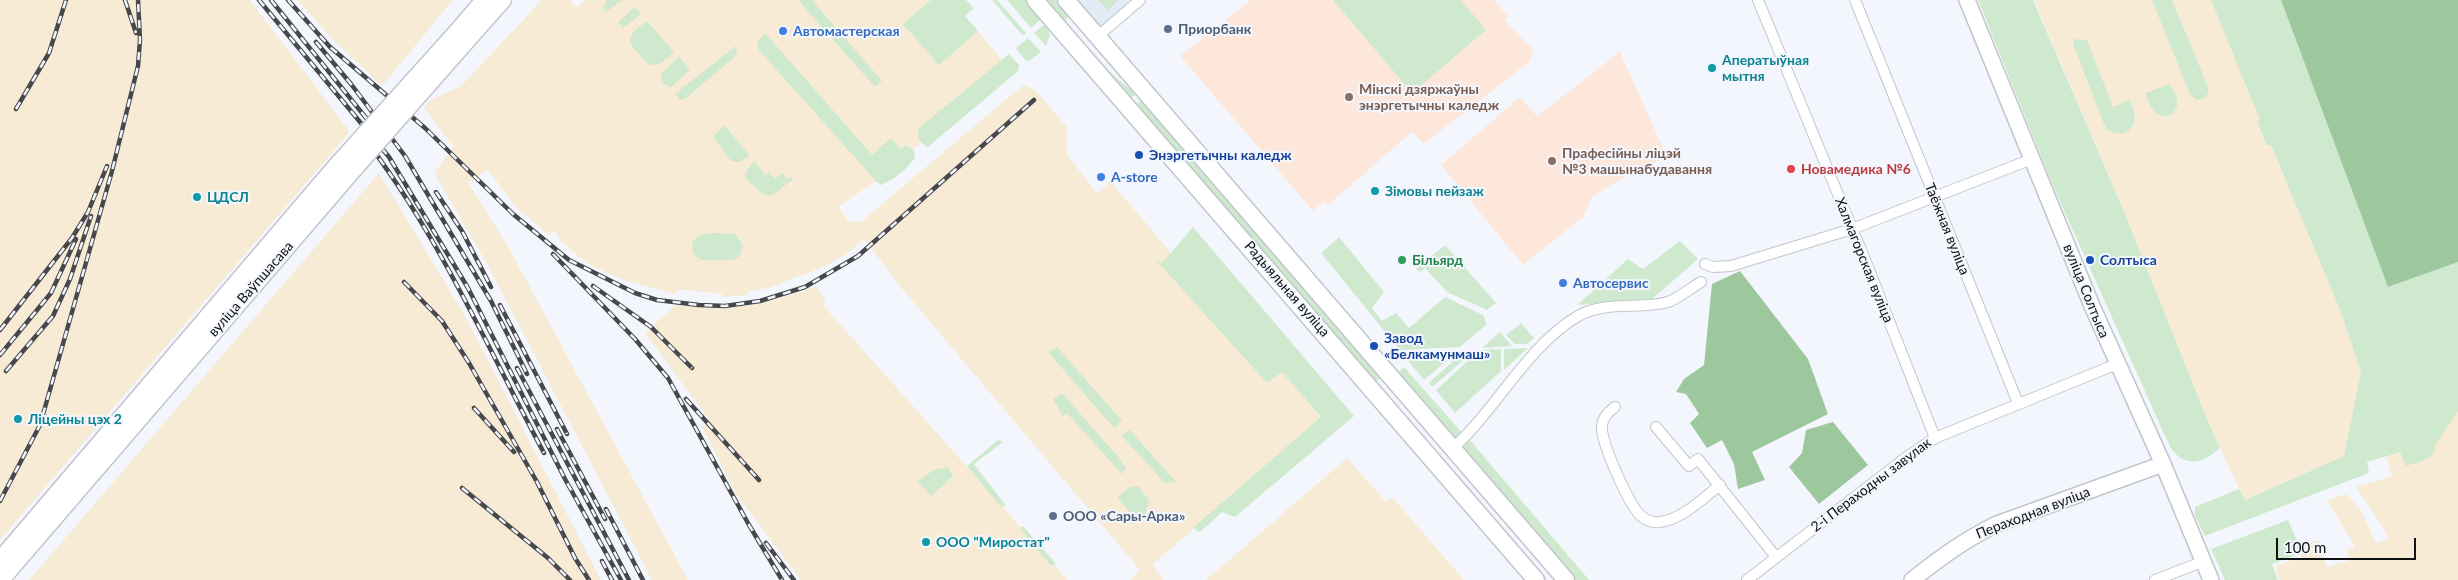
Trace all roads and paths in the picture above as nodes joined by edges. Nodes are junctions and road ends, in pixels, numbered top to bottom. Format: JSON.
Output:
{"nodes":[{"id":1,"x":484,"y":0,"type":"edge"},
{"id":2,"x":503,"y":0,"type":"edge"},
{"id":3,"x":1035,"y":0,"type":"edge"},
{"id":4,"x":1066,"y":0,"type":"edge"},
{"id":5,"x":1140,"y":0,"type":"edge"},
{"id":6,"x":1758,"y":0,"type":"edge"},
{"id":7,"x":1855,"y":0,"type":"edge"},
{"id":8,"x":1968,"y":0,"type":"edge"},
{"id":9,"x":466,"y":31,"type":"junction"},
{"id":10,"x":1098,"y":37,"type":"junction"},
{"id":11,"x":2032,"y":158,"type":"junction"},
{"id":12,"x":342,"y":170,"type":"junction"},
{"id":13,"x":1934,"y":198,"type":"junction"},
{"id":14,"x":1852,"y":230,"type":"junction"},
{"id":15,"x":1705,"y":264,"type":"dead end"},
{"id":16,"x":1700,"y":282,"type":"dead end"},
{"id":17,"x":2117,"y":364,"type":"junction"},
{"id":18,"x":2018,"y":403,"type":"junction"},
{"id":19,"x":1615,"y":407,"type":"dead end"},
{"id":20,"x":1656,"y":427,"type":"dead end"},
{"id":21,"x":1935,"y":438,"type":"junction"},
{"id":22,"x":1453,"y":448,"type":"junction"},
{"id":23,"x":2163,"y":464,"type":"junction"},
{"id":24,"x":1720,"y":485,"type":"junction"},
{"id":25,"x":1540,"y":551,"type":"junction"},
{"id":26,"x":1776,"y":557,"type":"junction"},
{"id":27,"x":0,"y":560,"type":"edge"},
{"id":28,"x":2202,"y":562,"type":"junction"},
{"id":29,"x":1524,"y":566,"type":"junction"},
{"id":30,"x":1,"y":580,"type":"edge"},
{"id":31,"x":1536,"y":580,"type":"edge"},
{"id":32,"x":1566,"y":580,"type":"edge"},
{"id":33,"x":1747,"y":580,"type":"edge"},
{"id":34,"x":1912,"y":580,"type":"edge"},
{"id":35,"x":2155,"y":580,"type":"edge"},
{"id":36,"x":2211,"y":580,"type":"edge"}],
"edges":[{"from":1,"to":9,"type":"main road","name":"вуліца Ваўпшасава"},
{"from":2,"to":9,"type":"main road","name":"вуліца Ваўпшасава"},
{"from":3,"to":29,"type":"main road","name":"Радыяльная вуліца"},
{"from":4,"to":10,"type":"main road","name":"Радыяльная вуліца"},
{"from":5,"to":10,"type":"street"},
{"from":6,"to":14,"type":"street","name":"Халмагорская вуліца"},
{"from":7,"to":13,"type":"street","name":"Таёжная вуліца"},
{"from":8,"to":11,"type":"main road","name":"вуліца Солтыса"},
{"from":9,"to":12,"type":"main road","name":"вуліца Ваўпшасава","bridge":true},
{"from":10,"to":22,"type":"main road","name":"Радыяльная вуліца"},
{"from":11,"to":13,"type":"street"},
{"from":11,"to":17,"type":"main road","name":"вуліца Солтыса"},
{"from":12,"to":27,"type":"main road","name":"вуліца Ваўпшасава"},
{"from":12,"to":30,"type":"main road","name":"вуліца Ваўпшасава"},
{"from":13,"to":14,"type":"street"},
{"from":13,"to":18,"type":"street","name":"Таёжная вуліца"},
{"from":14,"to":15,"type":"street"},
{"from":14,"to":21,"type":"street","name":"Халмагорская вуліца"},
{"from":16,"to":22,"type":"street"},
{"from":17,"to":18,"type":"street","name":"2-і Пераходны завулак"},
{"from":17,"to":23,"type":"main road","name":"вуліца Солтыса"},
{"from":18,"to":21,"type":"street","name":"2-і Пераходны завулак"},
{"from":19,"to":24,"type":"street"},
{"from":20,"to":24,"type":"street"},
{"from":21,"to":26,"type":"street","name":"2-і Пераходны завулак"},
{"from":22,"to":25,"type":"main road","name":"Радыяльная вуліца"},
{"from":23,"to":28,"type":"main road","name":"вуліца Солтыса"},
{"from":23,"to":34,"type":"main road","name":"Пераходная вуліца"},
{"from":24,"to":26,"type":"street"},
{"from":25,"to":29,"type":"main road"},
{"from":25,"to":32,"type":"main road","name":"Радыяльная вуліца"},
{"from":26,"to":33,"type":"street","name":"2-і Пераходны завулак"},
{"from":28,"to":35,"type":"street"},
{"from":28,"to":36,"type":"main road","name":"вуліца Солтыса"},
{"from":29,"to":31,"type":"main road","name":"Радыяльная вуліца"}]}
